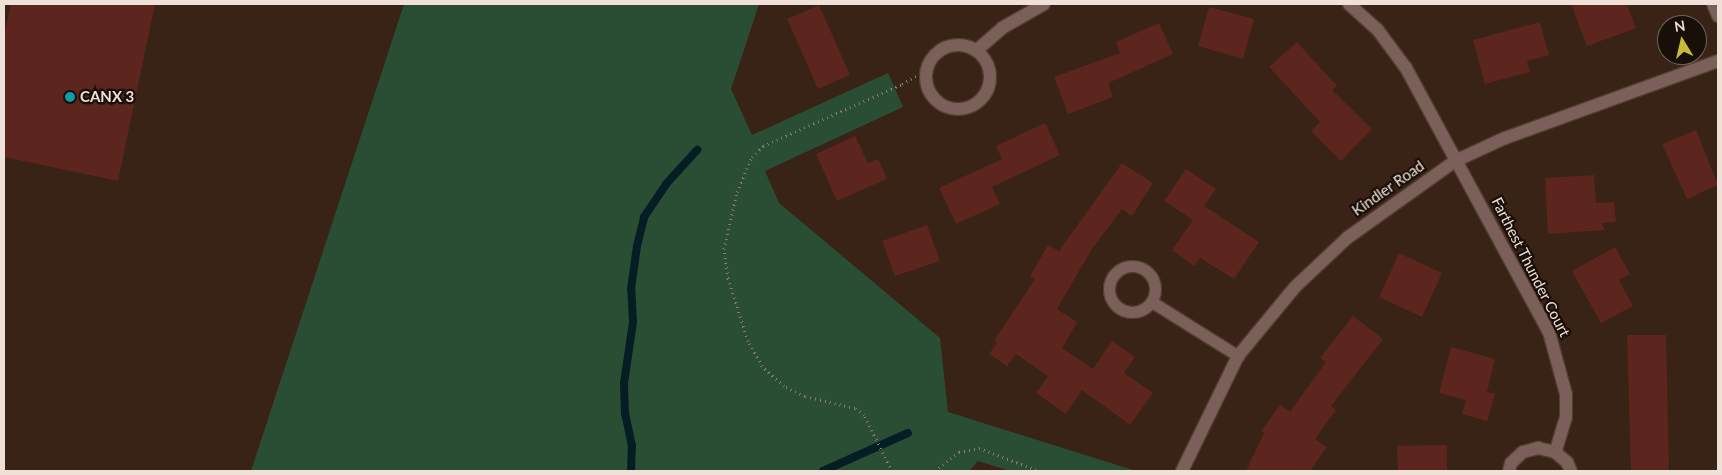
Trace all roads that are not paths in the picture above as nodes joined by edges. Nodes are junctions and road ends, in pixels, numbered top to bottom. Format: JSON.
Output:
{"nodes":[{"id":1,"x":1044,"y":4,"type":"edge"},
{"id":2,"x":1349,"y":4,"type":"edge"},
{"id":3,"x":1713,"y":4,"type":"edge"},
{"id":4,"x":1718,"y":16,"type":"edge"},
{"id":5,"x":977,"y":50,"type":"junction"},
{"id":6,"x":1718,"y":61,"type":"edge"},
{"id":7,"x":1455,"y":161,"type":"junction"},
{"id":8,"x":1152,"y":302,"type":"junction"},
{"id":9,"x":1238,"y":356,"type":"junction"},
{"id":10,"x":1556,"y":452,"type":"junction"},
{"id":11,"x":1182,"y":471,"type":"edge"},
{"id":12,"x":1508,"y":471,"type":"edge"},
{"id":13,"x":1571,"y":471,"type":"edge"}],
"edges":[{"from":1,"to":5,"type":"street"},
{"from":2,"to":7,"type":"street","name":"Farthest Thunder Court"},
{"from":3,"to":4,"type":"street"},
{"from":5,"to":5,"type":"street"},
{"from":6,"to":7,"type":"street","name":"Kindler Road"},
{"from":7,"to":9,"type":"street","name":"Kindler Road"},
{"from":7,"to":10,"type":"street","name":"Farthest Thunder Court"},
{"from":8,"to":8,"type":"lane"},
{"from":8,"to":9,"type":"lane"},
{"from":9,"to":11,"type":"street","name":"Kindler Road"},
{"from":10,"to":12,"type":"street"},
{"from":10,"to":13,"type":"street"}]}
